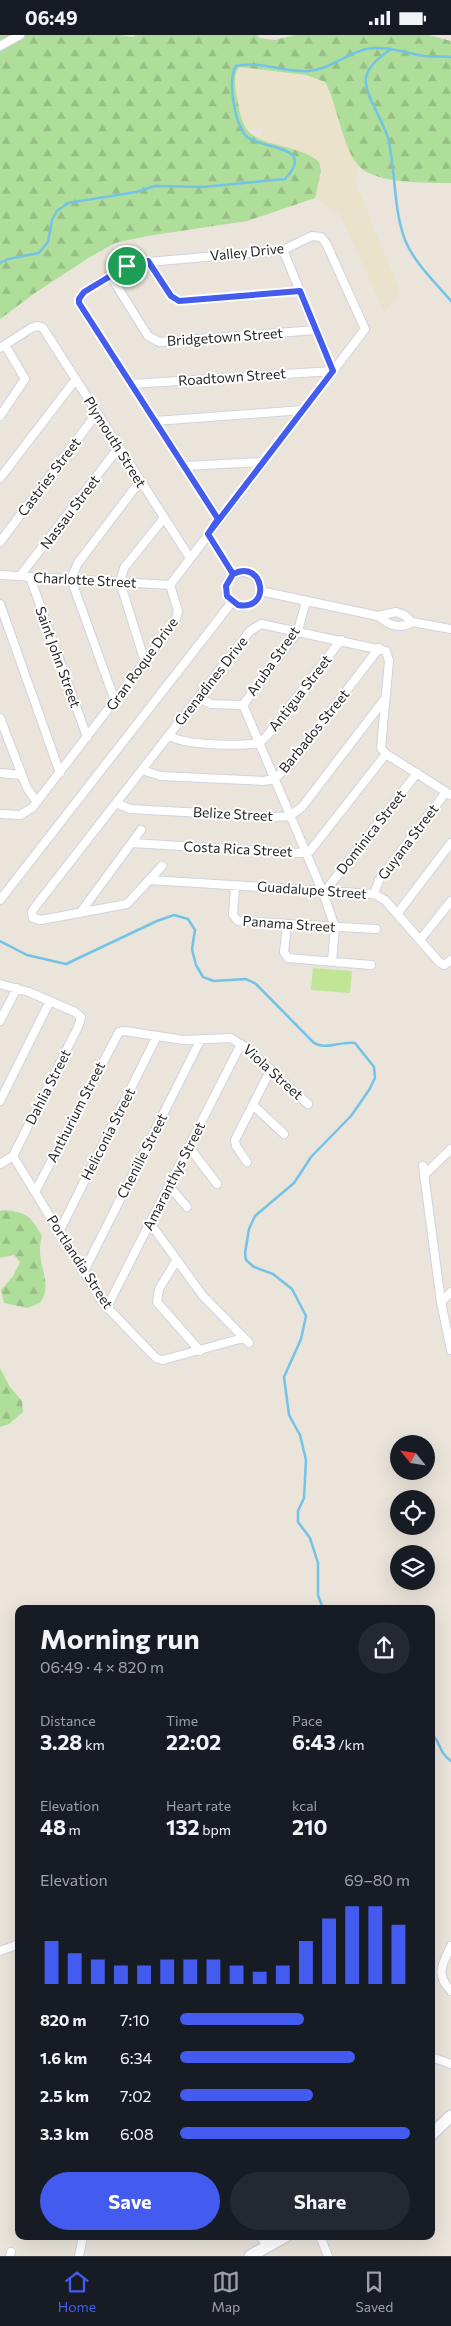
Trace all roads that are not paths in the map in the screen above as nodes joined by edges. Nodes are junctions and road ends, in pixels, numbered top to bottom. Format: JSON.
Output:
{"nodes":[{"id":1,"x":20,"y":35,"type":"edge"},
{"id":2,"x":0,"y":46,"type":"edge"},
{"id":3,"x":283,"y":250,"type":"junction"},
{"id":4,"x":148,"y":261,"type":"junction"},
{"id":5,"x":110,"y":275,"type":"junction"},
{"id":6,"x":300,"y":291,"type":"junction"},
{"id":7,"x":316,"y":330,"type":"junction"},
{"id":8,"x":3,"y":347,"type":"edge"},
{"id":9,"x":333,"y":371,"type":"junction"},
{"id":10,"x":76,"y":379,"type":"junction"},
{"id":11,"x":131,"y":384,"type":"junction"},
{"id":12,"x":303,"y":410,"type":"junction"},
{"id":13,"x":97,"y":413,"type":"junction"},
{"id":14,"x":0,"y":415,"type":"edge"},
{"id":15,"x":155,"y":421,"type":"junction"},
{"id":16,"x":119,"y":447,"type":"junction"},
{"id":17,"x":263,"y":462,"type":"junction"},
{"id":18,"x":184,"y":466,"type":"junction"},
{"id":19,"x":0,"y":477,"type":"edge"},
{"id":20,"x":140,"y":481,"type":"junction"},
{"id":21,"x":164,"y":518,"type":"junction"},
{"id":22,"x":218,"y":519,"type":"junction"},
{"id":23,"x":208,"y":534,"type":"junction"},
{"id":24,"x":0,"y":542,"type":"edge"},
{"id":25,"x":190,"y":558,"type":"junction"},
{"id":26,"x":233,"y":574,"type":"junction"},
{"id":27,"x":0,"y":575,"type":"edge"},
{"id":28,"x":20,"y":576,"type":"junction"},
{"id":29,"x":30,"y":577,"type":"junction"},
{"id":30,"x":71,"y":579,"type":"junction"},
{"id":31,"x":120,"y":582,"type":"junction"},
{"id":32,"x":170,"y":585,"type":"junction"},
{"id":33,"x":260,"y":591,"type":"junction"},
{"id":34,"x":306,"y":601,"type":"junction"},
{"id":35,"x":232,"y":602,"type":"junction"},
{"id":36,"x":0,"y":604,"type":"edge"},
{"id":37,"x":378,"y":615,"type":"junction"},
{"id":38,"x":412,"y":622,"type":"junction"},
{"id":39,"x":451,"y":629,"type":"edge"},
{"id":40,"x":298,"y":631,"type":"junction"},
{"id":41,"x":341,"y":640,"type":"junction"},
{"id":42,"x":379,"y":648,"type":"junction"},
{"id":43,"x":144,"y":662,"type":"junction"},
{"id":44,"x":198,"y":698,"type":"junction"},
{"id":45,"x":385,"y":699,"type":"junction"},
{"id":46,"x":115,"y":701,"type":"junction"},
{"id":47,"x":242,"y":705,"type":"junction"},
{"id":48,"x":0,"y":718,"type":"edge"},
{"id":49,"x":169,"y":735,"type":"junction"},
{"id":50,"x":3,"y":736,"type":"edge"},
{"id":51,"x":87,"y":737,"type":"junction"},
{"id":52,"x":259,"y":743,"type":"junction"},
{"id":53,"x":386,"y":754,"type":"junction"},
{"id":54,"x":142,"y":770,"type":"junction"},
{"id":55,"x":0,"y":773,"type":"edge"},
{"id":56,"x":60,"y":773,"type":"junction"},
{"id":57,"x":417,"y":773,"type":"junction"},
{"id":58,"x":21,"y":775,"type":"junction"},
{"id":59,"x":274,"y":779,"type":"junction"},
{"id":60,"x":449,"y":794,"type":"edge"},
{"id":61,"x":37,"y":802,"type":"junction"},
{"id":62,"x":116,"y":803,"type":"junction"},
{"id":63,"x":0,"y":815,"type":"edge"},
{"id":64,"x":290,"y":816,"type":"junction"},
{"id":65,"x":141,"y":830,"type":"dead end"},
{"id":66,"x":132,"y":843,"type":"junction"},
{"id":67,"x":451,"y":843,"type":"edge"},
{"id":68,"x":306,"y":853,"type":"junction"},
{"id":69,"x":162,"y":866,"type":"dead end"},
{"id":70,"x":150,"y":880,"type":"junction"},
{"id":71,"x":235,"y":886,"type":"junction"},
{"id":72,"x":324,"y":890,"type":"junction"},
{"id":73,"x":374,"y":894,"type":"junction"},
{"id":74,"x":1,"y":897,"type":"edge"},
{"id":75,"x":451,"y":901,"type":"edge"},
{"id":76,"x":80,"y":913,"type":"junction"},
{"id":77,"x":397,"y":914,"type":"junction"},
{"id":78,"x":287,"y":925,"type":"junction"},
{"id":79,"x":335,"y":927,"type":"junction"},
{"id":80,"x":376,"y":929,"type":"dead end"},
{"id":81,"x":420,"y":940,"type":"junction"},
{"id":82,"x":451,"y":960,"type":"edge"},
{"id":83,"x":332,"y":961,"type":"junction"},
{"id":84,"x":371,"y":965,"type":"dead end"},
{"id":85,"x":0,"y":984,"type":"edge"},
{"id":86,"x":17,"y":988,"type":"junction"},
{"id":87,"x":50,"y":1001,"type":"junction"},
{"id":88,"x":0,"y":1021,"type":"edge"},
{"id":89,"x":119,"y":1032,"type":"joint"},
{"id":90,"x":157,"y":1036,"type":"junction"},
{"id":91,"x":201,"y":1039,"type":"junction"},
{"id":92,"x":241,"y":1044,"type":"junction"},
{"id":93,"x":271,"y":1069,"type":"junction"},
{"id":94,"x":0,"y":1101,"type":"edge"},
{"id":95,"x":308,"y":1104,"type":"dead end"},
{"id":96,"x":252,"y":1105,"type":"junction"},
{"id":97,"x":284,"y":1134,"type":"dead end"},
{"id":98,"x":189,"y":1147,"type":"junction"},
{"id":99,"x":451,"y":1149,"type":"edge"},
{"id":100,"x":13,"y":1156,"type":"junction"},
{"id":101,"x":247,"y":1162,"type":"dead end"},
{"id":102,"x":0,"y":1164,"type":"edge"},
{"id":103,"x":423,"y":1166,"type":"dead end"},
{"id":104,"x":424,"y":1175,"type":"junction"},
{"id":105,"x":217,"y":1184,"type":"dead end"},
{"id":106,"x":169,"y":1186,"type":"junction"},
{"id":107,"x":35,"y":1192,"type":"junction"},
{"id":108,"x":187,"y":1207,"type":"dead end"},
{"id":109,"x":150,"y":1223,"type":"junction"},
{"id":110,"x":59,"y":1232,"type":"junction"},
{"id":111,"x":176,"y":1261,"type":"junction"},
{"id":112,"x":83,"y":1273,"type":"junction"},
{"id":113,"x":451,"y":1292,"type":"edge"},
{"id":114,"x":441,"y":1302,"type":"junction"},
{"id":115,"x":107,"y":1307,"type":"junction"},
{"id":116,"x":450,"y":1347,"type":"edge"},
{"id":117,"x":200,"y":1351,"type":"junction"},
{"id":118,"x":15,"y":1945,"type":"edge"},
{"id":119,"x":451,"y":1946,"type":"edge"},
{"id":120,"x":0,"y":1951,"type":"edge"},
{"id":121,"x":451,"y":1991,"type":"edge"},
{"id":122,"x":435,"y":2058,"type":"edge"},
{"id":123,"x":451,"y":2064,"type":"edge"},
{"id":124,"x":451,"y":2116,"type":"edge"},
{"id":125,"x":435,"y":2131,"type":"edge"},
{"id":126,"x":82,"y":2240,"type":"edge"},
{"id":127,"x":322,"y":2240,"type":"edge"},
{"id":128,"x":264,"y":2241,"type":"edge"},
{"id":129,"x":79,"y":2256,"type":"edge"},
{"id":130,"x":250,"y":2256,"type":"edge"},
{"id":131,"x":328,"y":2256,"type":"edge"}],
"edges":[{"from":1,"to":2,"type":"street"},
{"from":3,"to":4,"type":"street","name":"Valley Drive"},
{"from":3,"to":6,"type":"street"},
{"from":3,"to":9,"type":"street","name":"Valley Drive"},
{"from":4,"to":5,"type":"street","name":"Valley Drive"},
{"from":4,"to":6,"type":"street"},
{"from":5,"to":7,"type":"street","name":"Bridgetown Street"},
{"from":5,"to":11,"type":"street","name":"Valley Drive"},
{"from":6,"to":7,"type":"street"},
{"from":7,"to":9,"type":"street"},
{"from":8,"to":10,"type":"street","name":"Plymouth Street"},
{"from":8,"to":14,"type":"street"},
{"from":9,"to":11,"type":"street","name":"Roadtown Street"},
{"from":9,"to":12,"type":"street"},
{"from":10,"to":13,"type":"street","name":"Plymouth Street"},
{"from":10,"to":19,"type":"street"},
{"from":11,"to":15,"type":"street"},
{"from":12,"to":15,"type":"street"},
{"from":12,"to":17,"type":"street"},
{"from":13,"to":16,"type":"street","name":"Plymouth Street"},
{"from":13,"to":24,"type":"street","name":"Castries Street"},
{"from":15,"to":18,"type":"street"},
{"from":16,"to":20,"type":"street","name":"Plymouth Street"},
{"from":16,"to":28,"type":"street","name":"Nassau Street"},
{"from":17,"to":18,"type":"street"},
{"from":17,"to":22,"type":"street"},
{"from":18,"to":22,"type":"street"},
{"from":20,"to":21,"type":"street","name":"Plymouth Street"},
{"from":20,"to":30,"type":"street"},
{"from":21,"to":25,"type":"street","name":"Plymouth Street"},
{"from":21,"to":31,"type":"street"},
{"from":22,"to":23,"type":"street"},
{"from":23,"to":25,"type":"street"},
{"from":23,"to":26,"type":"street"},
{"from":25,"to":32,"type":"street"},
{"from":26,"to":33,"type":"street"},
{"from":26,"to":35,"type":"street"},
{"from":27,"to":28,"type":"street","name":"Charlotte Street"},
{"from":28,"to":29,"type":"street","name":"Charlotte Street"},
{"from":29,"to":30,"type":"street","name":"Charlotte Street"},
{"from":29,"to":51,"type":"street","name":"Saint John Street"},
{"from":30,"to":31,"type":"street","name":"Charlotte Street"},
{"from":30,"to":46,"type":"street"},
{"from":31,"to":32,"type":"street","name":"Charlotte Street"},
{"from":31,"to":43,"type":"street"},
{"from":32,"to":43,"type":"street","name":"Gran Roque Drive"},
{"from":33,"to":34,"type":"street"},
{"from":33,"to":35,"type":"street"},
{"from":34,"to":37,"type":"street"},
{"from":34,"to":40,"type":"street","name":"Aruba Street"},
{"from":35,"to":74,"type":"street"},
{"from":36,"to":56,"type":"street"},
{"from":37,"to":38,"type":"street"},
{"from":37,"to":38,"type":"street"},
{"from":38,"to":39,"type":"street"},
{"from":40,"to":41,"type":"street","name":"Grenadines Drive"},
{"from":40,"to":44,"type":"street","name":"Grenadines Drive"},
{"from":40,"to":47,"type":"street","name":"Aruba Street"},
{"from":41,"to":42,"type":"street","name":"Grenadines Drive"},
{"from":41,"to":52,"type":"street","name":"Antigua Street"},
{"from":42,"to":45,"type":"street"},
{"from":42,"to":59,"type":"street","name":"Barbados Street"},
{"from":43,"to":46,"type":"street","name":"Gran Roque Drive"},
{"from":44,"to":47,"type":"street","name":"Aruba Street"},
{"from":44,"to":49,"type":"street","name":"Grenadines Drive"},
{"from":45,"to":53,"type":"street"},
{"from":45,"to":64,"type":"street","name":"Belize Street"},
{"from":46,"to":51,"type":"street","name":"Gran Roque Drive"},
{"from":47,"to":52,"type":"street"},
{"from":48,"to":50,"type":"street"},
{"from":49,"to":52,"type":"street","name":"Antigua Street"},
{"from":49,"to":54,"type":"street","name":"Grenadines Drive"},
{"from":50,"to":58,"type":"street"},
{"from":51,"to":56,"type":"street","name":"Gran Roque Drive"},
{"from":52,"to":59,"type":"street"},
{"from":53,"to":57,"type":"street"},
{"from":53,"to":68,"type":"street","name":"Costa Rica Street"},
{"from":54,"to":59,"type":"street","name":"Barbados Street"},
{"from":54,"to":62,"type":"street","name":"Grenadines Drive"},
{"from":55,"to":58,"type":"street"},
{"from":56,"to":61,"type":"street","name":"Gran Roque Drive"},
{"from":57,"to":60,"type":"street"},
{"from":57,"to":72,"type":"street","name":"Dominica Street"},
{"from":58,"to":61,"type":"street"},
{"from":59,"to":64,"type":"street"},
{"from":60,"to":73,"type":"street","name":"Guyana Street"},
{"from":61,"to":63,"type":"street","name":"Gran Roque Drive"},
{"from":62,"to":64,"type":"street","name":"Belize Street"},
{"from":62,"to":76,"type":"street","name":"Grenadines Drive"},
{"from":64,"to":68,"type":"street"},
{"from":65,"to":66,"type":"street"},
{"from":66,"to":68,"type":"street","name":"Costa Rica Street"},
{"from":66,"to":76,"type":"street"},
{"from":67,"to":77,"type":"street"},
{"from":68,"to":72,"type":"street"},
{"from":69,"to":70,"type":"street"},
{"from":70,"to":71,"type":"street","name":"Guadalupe Street"},
{"from":70,"to":76,"type":"street"},
{"from":71,"to":72,"type":"street","name":"Guadalupe Street"},
{"from":71,"to":78,"type":"street","name":"Panama Street"},
{"from":72,"to":73,"type":"street","name":"Guadalupe Street"},
{"from":72,"to":79,"type":"street"},
{"from":73,"to":77,"type":"street","name":"Guadalupe Street"},
{"from":75,"to":81,"type":"street"},
{"from":77,"to":81,"type":"street","name":"Guadalupe Street"},
{"from":78,"to":79,"type":"street","name":"Panama Street"},
{"from":78,"to":83,"type":"street"},
{"from":79,"to":80,"type":"street","name":"Panama Street"},
{"from":79,"to":83,"type":"street"},
{"from":81,"to":82,"type":"street","name":"Guadalupe Street"},
{"from":83,"to":84,"type":"street"},
{"from":85,"to":86,"type":"street"},
{"from":86,"to":87,"type":"street"},
{"from":86,"to":88,"type":"street"},
{"from":87,"to":94,"type":"street"},
{"from":87,"to":100,"type":"street","name":"Dahlia Street"},
{"from":89,"to":90,"type":"street","name":"Viola Street"},
{"from":89,"to":107,"type":"street","name":"Anthurium Street"},
{"from":90,"to":91,"type":"street","name":"Viola Street"},
{"from":90,"to":110,"type":"street","name":"Heliconia Street"},
{"from":91,"to":92,"type":"street","name":"Viola Street"},
{"from":91,"to":112,"type":"street","name":"Chenille Street"},
{"from":92,"to":93,"type":"street","name":"Viola Street"},
{"from":92,"to":98,"type":"street","name":"Amaranthys Street"},
{"from":93,"to":95,"type":"street","name":"Viola Street"},
{"from":93,"to":96,"type":"street"},
{"from":96,"to":97,"type":"street"},
{"from":96,"to":101,"type":"street"},
{"from":98,"to":105,"type":"street"},
{"from":98,"to":106,"type":"street","name":"Amaranthys Street"},
{"from":99,"to":104,"type":"street"},
{"from":100,"to":102,"type":"street"},
{"from":100,"to":107,"type":"street","name":"Portlandia Street"},
{"from":103,"to":104,"type":"street"},
{"from":104,"to":114,"type":"street"},
{"from":106,"to":108,"type":"street"},
{"from":106,"to":109,"type":"street","name":"Amaranthys Street"},
{"from":107,"to":110,"type":"street","name":"Portlandia Street"},
{"from":109,"to":111,"type":"street"},
{"from":109,"to":115,"type":"street","name":"Amaranthys Street"},
{"from":110,"to":112,"type":"street","name":"Portlandia Street"},
{"from":111,"to":117,"type":"street"},
{"from":111,"to":117,"type":"street"},
{"from":112,"to":115,"type":"street","name":"Portlandia Street"},
{"from":113,"to":114,"type":"street"},
{"from":114,"to":116,"type":"street"},
{"from":115,"to":117,"type":"street","name":"Portlandia Street"},
{"from":118,"to":120,"type":"street"},
{"from":119,"to":121,"type":"street"},
{"from":122,"to":123,"type":"street"},
{"from":124,"to":125,"type":"main road"},
{"from":126,"to":129,"type":"street"},
{"from":127,"to":131,"type":"street"},
{"from":128,"to":130,"type":"main road"}]}
